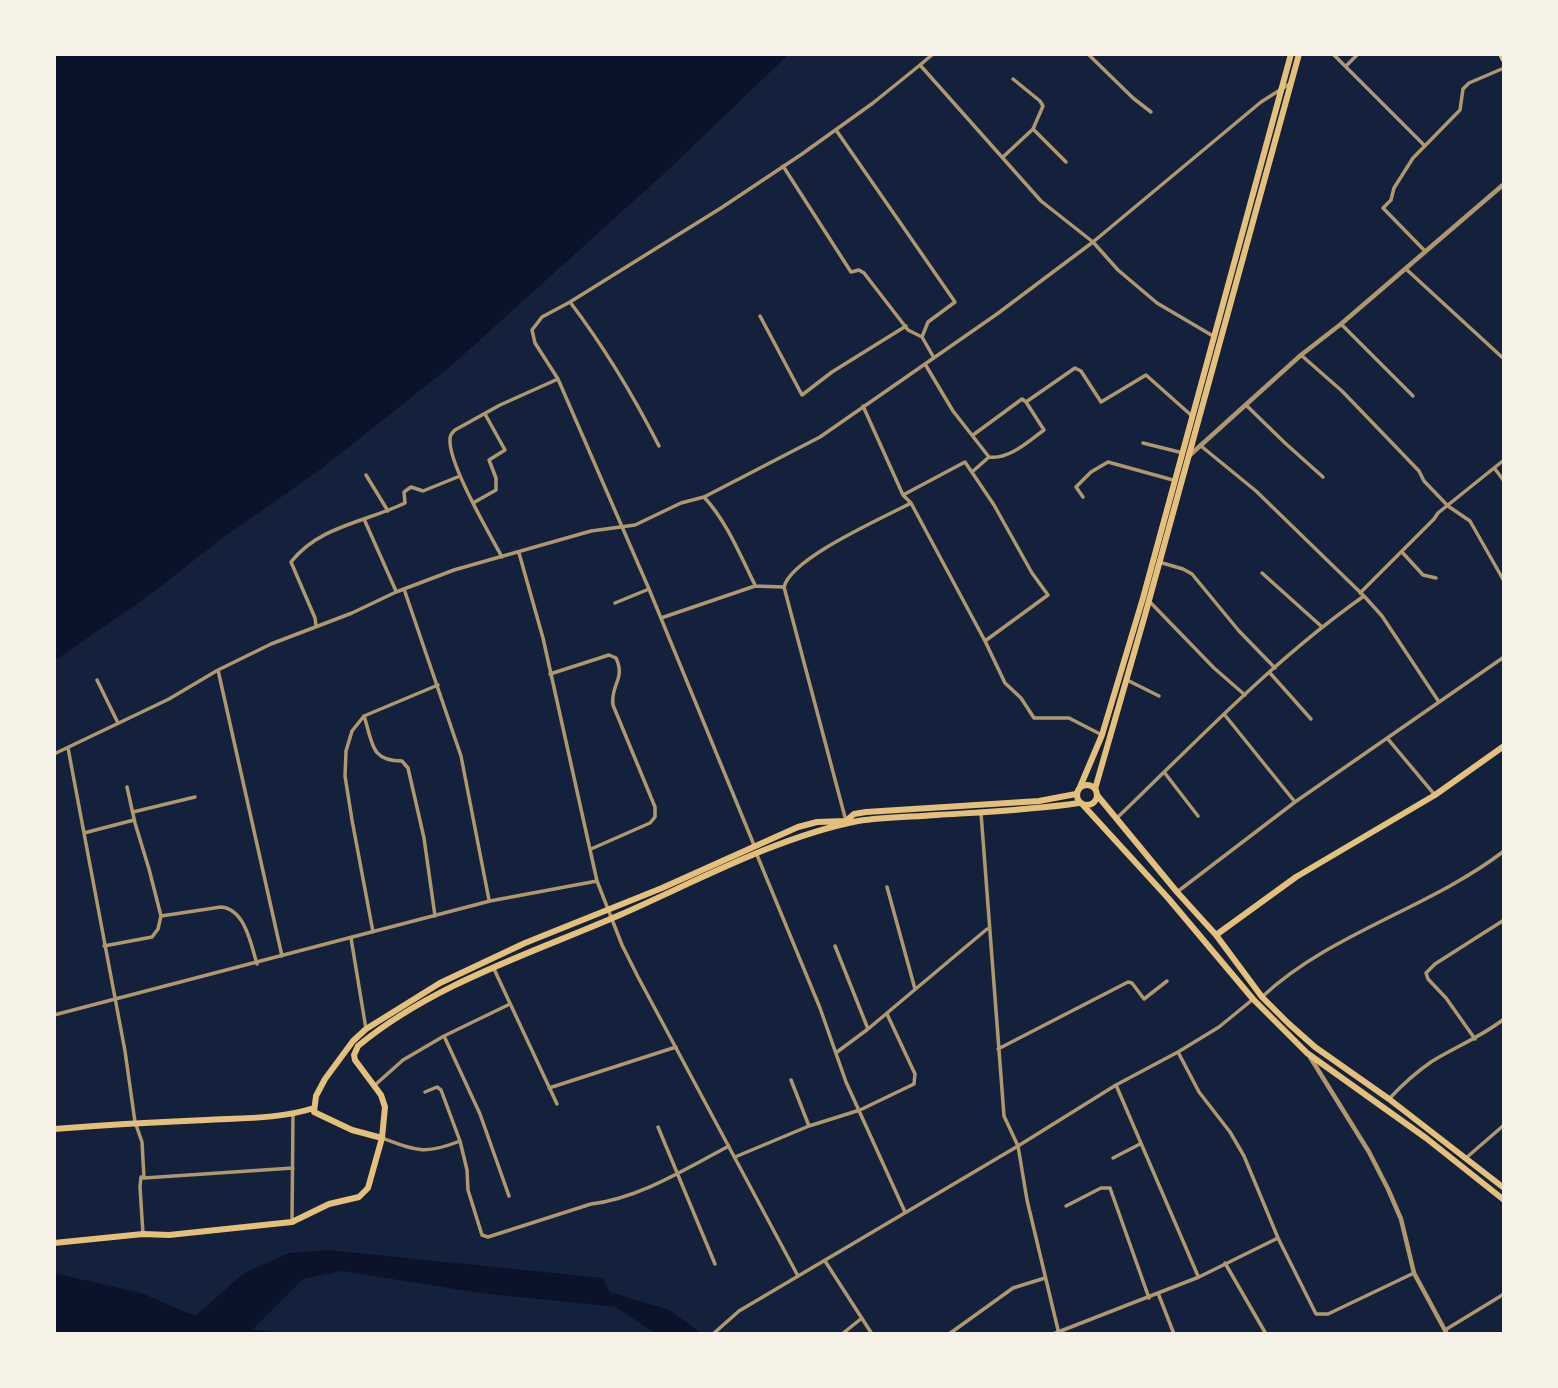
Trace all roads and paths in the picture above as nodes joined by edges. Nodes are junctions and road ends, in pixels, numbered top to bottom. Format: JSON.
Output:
{"nodes":[{"id":1,"x":933,"y":54,"type":"edge"},
{"id":2,"x":1291,"y":54,"type":"edge"},
{"id":3,"x":1299,"y":54,"type":"edge"},
{"id":4,"x":1333,"y":54,"type":"edge"},
{"id":5,"x":1358,"y":54,"type":"edge"},
{"id":6,"x":1501,"y":54,"type":"edge"},
{"id":7,"x":1090,"y":55,"type":"edge"},
{"id":8,"x":1504,"y":60,"type":"edge"},
{"id":9,"x":920,"y":65,"type":"junction"},
{"id":10,"x":1346,"y":66,"type":"junction"},
{"id":11,"x":1504,"y":68,"type":"edge"},
{"id":12,"x":1013,"y":79,"type":"dead end"},
{"id":13,"x":1291,"y":83,"type":"junction"},
{"id":14,"x":1281,"y":89,"type":"junction"},
{"id":15,"x":1151,"y":112,"type":"dead end"},
{"id":16,"x":1033,"y":129,"type":"junction"},
{"id":17,"x":836,"y":130,"type":"junction"},
{"id":18,"x":1424,"y":145,"type":"junction"},
{"id":19,"x":1003,"y":157,"type":"junction"},
{"id":20,"x":1066,"y":162,"type":"dead end"},
{"id":21,"x":783,"y":166,"type":"junction"},
{"id":22,"x":1504,"y":184,"type":"edge"},
{"id":23,"x":1093,"y":242,"type":"junction"},
{"id":24,"x":1425,"y":251,"type":"junction"},
{"id":25,"x":1406,"y":269,"type":"junction"},
{"id":26,"x":570,"y":302,"type":"junction"},
{"id":27,"x":760,"y":316,"type":"dead end"},
{"id":28,"x":1341,"y":324,"type":"junction"},
{"id":29,"x":907,"y":328,"type":"junction"},
{"id":30,"x":922,"y":337,"type":"junction"},
{"id":31,"x":1214,"y":337,"type":"junction"},
{"id":32,"x":1301,"y":355,"type":"junction"},
{"id":33,"x":934,"y":358,"type":"junction"},
{"id":34,"x":1504,"y":359,"type":"edge"},
{"id":35,"x":925,"y":364,"type":"junction"},
{"id":36,"x":558,"y":379,"type":"junction"},
{"id":37,"x":1413,"y":396,"type":"dead end"},
{"id":38,"x":1026,"y":402,"type":"junction"},
{"id":39,"x":863,"y":406,"type":"junction"},
{"id":40,"x":1247,"y":406,"type":"junction"},
{"id":41,"x":485,"y":414,"type":"junction"},
{"id":42,"x":1192,"y":416,"type":"junction"},
{"id":43,"x":973,"y":435,"type":"junction"},
{"id":44,"x":1143,"y":443,"type":"dead end"},
{"id":45,"x":659,"y":446,"type":"dead end"},
{"id":46,"x":1201,"y":446,"type":"junction"},
{"id":47,"x":1186,"y":454,"type":"junction"},
{"id":48,"x":989,"y":457,"type":"junction"},
{"id":49,"x":1504,"y":460,"type":"edge"},
{"id":50,"x":1495,"y":468,"type":"junction"},
{"id":51,"x":972,"y":472,"type":"junction"},
{"id":52,"x":366,"y":475,"type":"dead end"},
{"id":53,"x":460,"y":476,"type":"junction"},
{"id":54,"x":1323,"y":477,"type":"dead end"},
{"id":55,"x":1175,"y":481,"type":"junction"},
{"id":56,"x":1504,"y":481,"type":"edge"},
{"id":57,"x":903,"y":495,"type":"junction"},
{"id":58,"x":704,"y":497,"type":"junction"},
{"id":59,"x":1083,"y":497,"type":"dead end"},
{"id":60,"x":473,"y":503,"type":"junction"},
{"id":61,"x":911,"y":503,"type":"junction"},
{"id":62,"x":1448,"y":506,"type":"junction"},
{"id":63,"x":388,"y":511,"type":"junction"},
{"id":64,"x":364,"y":519,"type":"junction"},
{"id":65,"x":622,"y":528,"type":"junction"},
{"id":66,"x":1402,"y":552,"type":"junction"},
{"id":67,"x":519,"y":554,"type":"junction"},
{"id":68,"x":502,"y":557,"type":"junction"},
{"id":69,"x":1159,"y":562,"type":"junction"},
{"id":70,"x":1262,"y":573,"type":"dead end"},
{"id":71,"x":1436,"y":578,"type":"dead end"},
{"id":72,"x":1504,"y":581,"type":"edge"},
{"id":73,"x":755,"y":586,"type":"junction"},
{"id":74,"x":784,"y":587,"type":"junction"},
{"id":75,"x":404,"y":589,"type":"junction"},
{"id":76,"x":649,"y":589,"type":"junction"},
{"id":77,"x":396,"y":592,"type":"junction"},
{"id":78,"x":1362,"y":594,"type":"junction"},
{"id":79,"x":1149,"y":600,"type":"junction"},
{"id":80,"x":615,"y":603,"type":"dead end"},
{"id":81,"x":661,"y":618,"type":"junction"},
{"id":82,"x":317,"y":626,"type":"junction"},
{"id":83,"x":1321,"y":626,"type":"junction"},
{"id":84,"x":985,"y":641,"type":"junction"},
{"id":85,"x":1504,"y":657,"type":"edge"},
{"id":86,"x":1275,"y":668,"type":"junction"},
{"id":87,"x":218,"y":670,"type":"junction"},
{"id":88,"x":1270,"y":673,"type":"junction"},
{"id":89,"x":551,"y":674,"type":"junction"},
{"id":90,"x":96,"y":680,"type":"dead end"},
{"id":91,"x":1127,"y":680,"type":"junction"},
{"id":92,"x":438,"y":685,"type":"junction"},
{"id":93,"x":1245,"y":695,"type":"junction"},
{"id":94,"x":1158,"y":696,"type":"dead end"},
{"id":95,"x":1439,"y":702,"type":"junction"},
{"id":96,"x":1224,"y":714,"type":"junction"},
{"id":97,"x":364,"y":716,"type":"junction"},
{"id":98,"x":1311,"y":719,"type":"dead end"},
{"id":99,"x":118,"y":723,"type":"junction"},
{"id":100,"x":1102,"y":735,"type":"junction"},
{"id":101,"x":1388,"y":739,"type":"junction"},
{"id":102,"x":1504,"y":746,"type":"edge"},
{"id":103,"x":68,"y":748,"type":"junction"},
{"id":104,"x":54,"y":754,"type":"edge"},
{"id":105,"x":1164,"y":772,"type":"junction"},
{"id":106,"x":127,"y":787,"type":"dead end"},
{"id":107,"x":1080,"y":787,"type":"junction"},
{"id":108,"x":1096,"y":792,"type":"junction"},
{"id":109,"x":1076,"y":794,"type":"junction"},
{"id":110,"x":1435,"y":795,"type":"junction"},
{"id":111,"x":195,"y":797,"type":"dead end"},
{"id":112,"x":1295,"y":802,"type":"junction"},
{"id":113,"x":1081,"y":804,"type":"junction"},
{"id":114,"x":132,"y":812,"type":"junction"},
{"id":115,"x":981,"y":813,"type":"junction"},
{"id":116,"x":1198,"y":816,"type":"dead end"},
{"id":117,"x":1116,"y":819,"type":"junction"},
{"id":118,"x":134,"y":820,"type":"junction"},
{"id":119,"x":846,"y":821,"type":"junction"},
{"id":120,"x":84,"y":833,"type":"junction"},
{"id":121,"x":754,"y":845,"type":"junction"},
{"id":122,"x":591,"y":849,"type":"junction"},
{"id":123,"x":1504,"y":851,"type":"edge"},
{"id":124,"x":757,"y":854,"type":"junction"},
{"id":125,"x":597,"y":881,"type":"junction"},
{"id":126,"x":887,"y":887,"type":"dead end"},
{"id":127,"x":1177,"y":892,"type":"junction"},
{"id":128,"x":490,"y":901,"type":"junction"},
{"id":129,"x":610,"y":909,"type":"junction"},
{"id":130,"x":161,"y":916,"type":"junction"},
{"id":131,"x":435,"y":916,"type":"junction"},
{"id":132,"x":612,"y":919,"type":"junction"},
{"id":133,"x":1504,"y":920,"type":"edge"},
{"id":134,"x":988,"y":928,"type":"junction"},
{"id":135,"x":373,"y":932,"type":"junction"},
{"id":136,"x":1216,"y":935,"type":"junction"},
{"id":137,"x":351,"y":938,"type":"junction"},
{"id":138,"x":104,"y":946,"type":"junction"},
{"id":139,"x":835,"y":946,"type":"dead end"},
{"id":140,"x":282,"y":956,"type":"junction"},
{"id":141,"x":257,"y":964,"type":"junction"},
{"id":142,"x":494,"y":969,"type":"junction"},
{"id":143,"x":1167,"y":981,"type":"dead end"},
{"id":144,"x":915,"y":989,"type":"junction"},
{"id":145,"x":1262,"y":997,"type":"junction"},
{"id":146,"x":1254,"y":999,"type":"junction"},
{"id":147,"x":115,"y":1000,"type":"junction"},
{"id":148,"x":510,"y":1004,"type":"junction"},
{"id":149,"x":887,"y":1014,"type":"junction"},
{"id":150,"x":54,"y":1016,"type":"edge"},
{"id":151,"x":1504,"y":1019,"type":"edge"},
{"id":152,"x":366,"y":1029,"type":"junction"},
{"id":153,"x":868,"y":1029,"type":"junction"},
{"id":154,"x":444,"y":1036,"type":"junction"},
{"id":155,"x":1475,"y":1039,"type":"junction"},
{"id":156,"x":676,"y":1047,"type":"junction"},
{"id":157,"x":998,"y":1049,"type":"junction"},
{"id":158,"x":837,"y":1052,"type":"junction"},
{"id":159,"x":1178,"y":1052,"type":"junction"},
{"id":160,"x":1307,"y":1054,"type":"junction"},
{"id":161,"x":791,"y":1080,"type":"dead end"},
{"id":162,"x":374,"y":1085,"type":"junction"},
{"id":163,"x":1116,"y":1085,"type":"junction"},
{"id":164,"x":549,"y":1088,"type":"junction"},
{"id":165,"x":425,"y":1092,"type":"dead end"},
{"id":166,"x":1389,"y":1099,"type":"junction"},
{"id":167,"x":557,"y":1104,"type":"dead end"},
{"id":168,"x":314,"y":1108,"type":"junction"},
{"id":169,"x":860,"y":1110,"type":"junction"},
{"id":170,"x":293,"y":1113,"type":"junction"},
{"id":171,"x":135,"y":1122,"type":"junction"},
{"id":172,"x":1504,"y":1125,"type":"edge"},
{"id":173,"x":809,"y":1126,"type":"junction"},
{"id":174,"x":659,"y":1127,"type":"dead end"},
{"id":175,"x":54,"y":1129,"type":"edge"},
{"id":176,"x":382,"y":1138,"type":"junction"},
{"id":177,"x":460,"y":1141,"type":"junction"},
{"id":178,"x":1140,"y":1144,"type":"junction"},
{"id":179,"x":729,"y":1146,"type":"junction"},
{"id":180,"x":1018,"y":1146,"type":"junction"},
{"id":181,"x":735,"y":1157,"type":"junction"},
{"id":182,"x":1113,"y":1158,"type":"dead end"},
{"id":183,"x":1466,"y":1158,"type":"junction"},
{"id":184,"x":293,"y":1168,"type":"junction"},
{"id":185,"x":678,"y":1173,"type":"junction"},
{"id":186,"x":144,"y":1178,"type":"junction"},
{"id":187,"x":1504,"y":1188,"type":"edge"},
{"id":188,"x":509,"y":1196,"type":"dead end"},
{"id":189,"x":1504,"y":1200,"type":"edge"},
{"id":190,"x":1066,"y":1206,"type":"dead end"},
{"id":191,"x":905,"y":1212,"type":"junction"},
{"id":192,"x":292,"y":1222,"type":"junction"},
{"id":193,"x":143,"y":1234,"type":"junction"},
{"id":194,"x":1278,"y":1238,"type":"junction"},
{"id":195,"x":54,"y":1244,"type":"edge"},
{"id":196,"x":825,"y":1261,"type":"junction"},
{"id":197,"x":1224,"y":1263,"type":"junction"},
{"id":198,"x":715,"y":1264,"type":"dead end"},
{"id":199,"x":1414,"y":1273,"type":"junction"},
{"id":200,"x":798,"y":1276,"type":"junction"},
{"id":201,"x":1199,"y":1276,"type":"junction"},
{"id":202,"x":1046,"y":1278,"type":"junction"},
{"id":203,"x":1158,"y":1293,"type":"junction"},
{"id":204,"x":1504,"y":1294,"type":"edge"},
{"id":205,"x":1149,"y":1297,"type":"junction"},
{"id":206,"x":862,"y":1318,"type":"junction"},
{"id":207,"x":1446,"y":1332,"type":"edge"},
{"id":208,"x":1057,"y":1333,"type":"edge"},
{"id":209,"x":713,"y":1334,"type":"edge"},
{"id":210,"x":842,"y":1334,"type":"edge"},
{"id":211,"x":872,"y":1334,"type":"edge"},
{"id":212,"x":948,"y":1334,"type":"edge"},
{"id":213,"x":1174,"y":1334,"type":"edge"},
{"id":214,"x":1266,"y":1334,"type":"edge"}],
"edges":[{"from":1,"to":9,"type":"street"},
{"from":2,"to":14,"type":"main road"},
{"from":3,"to":13,"type":"main road"},
{"from":4,"to":10,"type":"street"},
{"from":5,"to":10,"type":"street"},
{"from":6,"to":8,"type":"main road"},
{"from":7,"to":15,"type":"street"},
{"from":9,"to":17,"type":"street"},
{"from":9,"to":19,"type":"street"},
{"from":10,"to":18,"type":"street"},
{"from":11,"to":18,"type":"street"},
{"from":12,"to":16,"type":"street"},
{"from":13,"to":14,"type":"street"},
{"from":13,"to":47,"type":"main road"},
{"from":14,"to":23,"type":"street"},
{"from":14,"to":31,"type":"main road"},
{"from":16,"to":19,"type":"street"},
{"from":16,"to":20,"type":"street"},
{"from":17,"to":21,"type":"street"},
{"from":17,"to":30,"type":"street"},
{"from":18,"to":24,"type":"street"},
{"from":19,"to":23,"type":"street"},
{"from":21,"to":26,"type":"street"},
{"from":21,"to":29,"type":"street"},
{"from":22,"to":24,"type":"street"},
{"from":23,"to":31,"type":"street"},
{"from":23,"to":33,"type":"street"},
{"from":24,"to":25,"type":"street"},
{"from":25,"to":28,"type":"street"},
{"from":25,"to":34,"type":"street"},
{"from":26,"to":36,"type":"street"},
{"from":26,"to":45,"type":"street"},
{"from":27,"to":29,"type":"street"},
{"from":28,"to":32,"type":"street"},
{"from":28,"to":37,"type":"street"},
{"from":29,"to":30,"type":"street"},
{"from":30,"to":33,"type":"street"},
{"from":31,"to":42,"type":"main road"},
{"from":32,"to":40,"type":"street"},
{"from":32,"to":62,"type":"street"},
{"from":33,"to":35,"type":"street"},
{"from":35,"to":39,"type":"street"},
{"from":35,"to":43,"type":"street"},
{"from":36,"to":41,"type":"street"},
{"from":36,"to":65,"type":"street"},
{"from":38,"to":42,"type":"street"},
{"from":38,"to":43,"type":"street"},
{"from":38,"to":48,"type":"street"},
{"from":39,"to":57,"type":"street"},
{"from":39,"to":58,"type":"street"},
{"from":40,"to":46,"type":"street"},
{"from":40,"to":54,"type":"street"},
{"from":41,"to":53,"type":"street"},
{"from":41,"to":60,"type":"street"},
{"from":42,"to":47,"type":"main road"},
{"from":43,"to":48,"type":"street"},
{"from":44,"to":47,"type":"street"},
{"from":46,"to":47,"type":"street"},
{"from":46,"to":78,"type":"street"},
{"from":47,"to":55,"type":"main road"},
{"from":47,"to":69,"type":"main road"},
{"from":48,"to":51,"type":"street"},
{"from":49,"to":50,"type":"street"},
{"from":50,"to":56,"type":"street"},
{"from":50,"to":62,"type":"street"},
{"from":51,"to":57,"type":"street"},
{"from":51,"to":84,"type":"street"},
{"from":52,"to":63,"type":"street"},
{"from":53,"to":60,"type":"street"},
{"from":53,"to":63,"type":"street"},
{"from":55,"to":59,"type":"street"},
{"from":55,"to":100,"type":"main road"},
{"from":57,"to":61,"type":"street"},
{"from":58,"to":65,"type":"street"},
{"from":58,"to":73,"type":"street"},
{"from":60,"to":68,"type":"street"},
{"from":61,"to":74,"type":"street"},
{"from":61,"to":84,"type":"street"},
{"from":62,"to":66,"type":"street"},
{"from":62,"to":72,"type":"street"},
{"from":63,"to":64,"type":"street"},
{"from":64,"to":77,"type":"street"},
{"from":64,"to":82,"type":"street"},
{"from":65,"to":67,"type":"street"},
{"from":65,"to":76,"type":"street"},
{"from":66,"to":71,"type":"street"},
{"from":66,"to":78,"type":"street"},
{"from":67,"to":68,"type":"street"},
{"from":67,"to":89,"type":"street"},
{"from":68,"to":75,"type":"street"},
{"from":69,"to":79,"type":"main road"},
{"from":69,"to":86,"type":"street"},
{"from":70,"to":83,"type":"street"},
{"from":73,"to":74,"type":"street"},
{"from":73,"to":81,"type":"street"},
{"from":74,"to":119,"type":"street"},
{"from":75,"to":77,"type":"street"},
{"from":75,"to":92,"type":"street"},
{"from":76,"to":80,"type":"street"},
{"from":76,"to":81,"type":"street"},
{"from":77,"to":82,"type":"street"},
{"from":78,"to":83,"type":"street"},
{"from":78,"to":95,"type":"street"},
{"from":79,"to":91,"type":"main road"},
{"from":79,"to":93,"type":"street"},
{"from":81,"to":121,"type":"street"},
{"from":82,"to":87,"type":"street"},
{"from":83,"to":86,"type":"street"},
{"from":84,"to":100,"type":"street"},
{"from":85,"to":95,"type":"street"},
{"from":86,"to":88,"type":"street"},
{"from":87,"to":99,"type":"street"},
{"from":87,"to":140,"type":"street"},
{"from":88,"to":93,"type":"street"},
{"from":88,"to":98,"type":"street"},
{"from":89,"to":122,"type":"street"},
{"from":89,"to":122,"type":"street"},
{"from":90,"to":99,"type":"street"},
{"from":91,"to":94,"type":"street"},
{"from":91,"to":108,"type":"main road"},
{"from":92,"to":97,"type":"street"},
{"from":92,"to":128,"type":"street"},
{"from":93,"to":96,"type":"street"},
{"from":95,"to":101,"type":"street"},
{"from":96,"to":105,"type":"street"},
{"from":96,"to":112,"type":"street"},
{"from":97,"to":131,"type":"street"},
{"from":97,"to":135,"type":"street"},
{"from":99,"to":103,"type":"street"},
{"from":100,"to":107,"type":"main road"},
{"from":101,"to":110,"type":"street"},
{"from":101,"to":112,"type":"street"},
{"from":102,"to":110,"type":"main road"},
{"from":103,"to":104,"type":"street"},
{"from":103,"to":120,"type":"street"},
{"from":105,"to":116,"type":"street"},
{"from":105,"to":117,"type":"street"},
{"from":106,"to":114,"type":"street"},
{"from":107,"to":108,"type":"main road"},
{"from":107,"to":109,"type":"main road"},
{"from":108,"to":113,"type":"main road"},
{"from":108,"to":117,"type":"main road"},
{"from":109,"to":113,"type":"main road"},
{"from":109,"to":119,"type":"main road"},
{"from":110,"to":136,"type":"main road"},
{"from":111,"to":114,"type":"street"},
{"from":112,"to":127,"type":"street"},
{"from":113,"to":115,"type":"main road"},
{"from":113,"to":146,"type":"main road"},
{"from":114,"to":118,"type":"street"},
{"from":115,"to":124,"type":"main road"},
{"from":115,"to":134,"type":"street"},
{"from":117,"to":127,"type":"main road"},
{"from":118,"to":120,"type":"street"},
{"from":118,"to":130,"type":"street"},
{"from":119,"to":121,"type":"main road"},
{"from":120,"to":138,"type":"street"},
{"from":121,"to":129,"type":"main road"},
{"from":122,"to":125,"type":"street"},
{"from":123,"to":145,"type":"street"},
{"from":124,"to":132,"type":"main road"},
{"from":124,"to":158,"type":"street"},
{"from":125,"to":128,"type":"street"},
{"from":125,"to":129,"type":"street"},
{"from":126,"to":144,"type":"street"},
{"from":127,"to":136,"type":"main road"},
{"from":128,"to":131,"type":"street"},
{"from":129,"to":132,"type":"street"},
{"from":129,"to":152,"type":"main road"},
{"from":130,"to":138,"type":"street"},
{"from":130,"to":141,"type":"street"},
{"from":131,"to":135,"type":"street"},
{"from":132,"to":142,"type":"main road"},
{"from":132,"to":156,"type":"street"},
{"from":133,"to":155,"type":"street"},
{"from":134,"to":144,"type":"street"},
{"from":134,"to":157,"type":"street"},
{"from":135,"to":137,"type":"street"},
{"from":136,"to":145,"type":"main road"},
{"from":137,"to":140,"type":"street"},
{"from":137,"to":152,"type":"street"},
{"from":138,"to":147,"type":"street"},
{"from":139,"to":153,"type":"street"},
{"from":140,"to":141,"type":"street"},
{"from":141,"to":147,"type":"street"},
{"from":142,"to":148,"type":"street"},
{"from":142,"to":162,"type":"main road"},
{"from":143,"to":157,"type":"street"},
{"from":144,"to":149,"type":"street"},
{"from":145,"to":166,"type":"main road"},
{"from":146,"to":159,"type":"street"},
{"from":146,"to":160,"type":"main road"},
{"from":147,"to":150,"type":"street"},
{"from":147,"to":171,"type":"street"},
{"from":148,"to":154,"type":"street"},
{"from":148,"to":164,"type":"street"},
{"from":149,"to":153,"type":"street"},
{"from":149,"to":169,"type":"street"},
{"from":151,"to":155,"type":"street"},
{"from":152,"to":168,"type":"main road"},
{"from":153,"to":158,"type":"street"},
{"from":154,"to":162,"type":"street"},
{"from":154,"to":188,"type":"street"},
{"from":155,"to":166,"type":"street"},
{"from":156,"to":164,"type":"street"},
{"from":156,"to":179,"type":"street"},
{"from":157,"to":180,"type":"street"},
{"from":158,"to":169,"type":"street"},
{"from":159,"to":163,"type":"street"},
{"from":159,"to":194,"type":"street"},
{"from":160,"to":189,"type":"main road"},
{"from":160,"to":199,"type":"street"},
{"from":161,"to":173,"type":"street"},
{"from":162,"to":176,"type":"main road"},
{"from":163,"to":178,"type":"street"},
{"from":163,"to":180,"type":"street"},
{"from":164,"to":167,"type":"street"},
{"from":165,"to":177,"type":"street"},
{"from":166,"to":183,"type":"main road"},
{"from":168,"to":170,"type":"main road"},
{"from":168,"to":176,"type":"main road"},
{"from":169,"to":173,"type":"street"},
{"from":169,"to":191,"type":"street"},
{"from":170,"to":171,"type":"main road"},
{"from":170,"to":184,"type":"street"},
{"from":171,"to":175,"type":"main road"},
{"from":171,"to":186,"type":"street"},
{"from":172,"to":183,"type":"street"},
{"from":173,"to":181,"type":"street"},
{"from":174,"to":185,"type":"street"},
{"from":176,"to":177,"type":"street"},
{"from":176,"to":192,"type":"main road"},
{"from":177,"to":185,"type":"street"},
{"from":178,"to":182,"type":"street"},
{"from":178,"to":201,"type":"street"},
{"from":179,"to":181,"type":"street"},
{"from":179,"to":185,"type":"street"},
{"from":180,"to":191,"type":"street"},
{"from":180,"to":202,"type":"street"},
{"from":181,"to":200,"type":"street"},
{"from":183,"to":187,"type":"main road"},
{"from":184,"to":186,"type":"street"},
{"from":184,"to":192,"type":"street"},
{"from":185,"to":198,"type":"street"},
{"from":186,"to":193,"type":"street"},
{"from":190,"to":205,"type":"street"},
{"from":191,"to":196,"type":"street"},
{"from":192,"to":193,"type":"main road"},
{"from":193,"to":195,"type":"main road"},
{"from":194,"to":197,"type":"street"},
{"from":194,"to":199,"type":"street"},
{"from":196,"to":200,"type":"street"},
{"from":196,"to":206,"type":"street"},
{"from":197,"to":201,"type":"street"},
{"from":197,"to":214,"type":"street"},
{"from":199,"to":207,"type":"street"},
{"from":200,"to":209,"type":"street"},
{"from":201,"to":203,"type":"street"},
{"from":202,"to":208,"type":"street"},
{"from":202,"to":212,"type":"street"},
{"from":203,"to":205,"type":"street"},
{"from":203,"to":213,"type":"street"},
{"from":204,"to":207,"type":"street"},
{"from":205,"to":208,"type":"street"},
{"from":206,"to":210,"type":"street"},
{"from":206,"to":211,"type":"street"}]}
